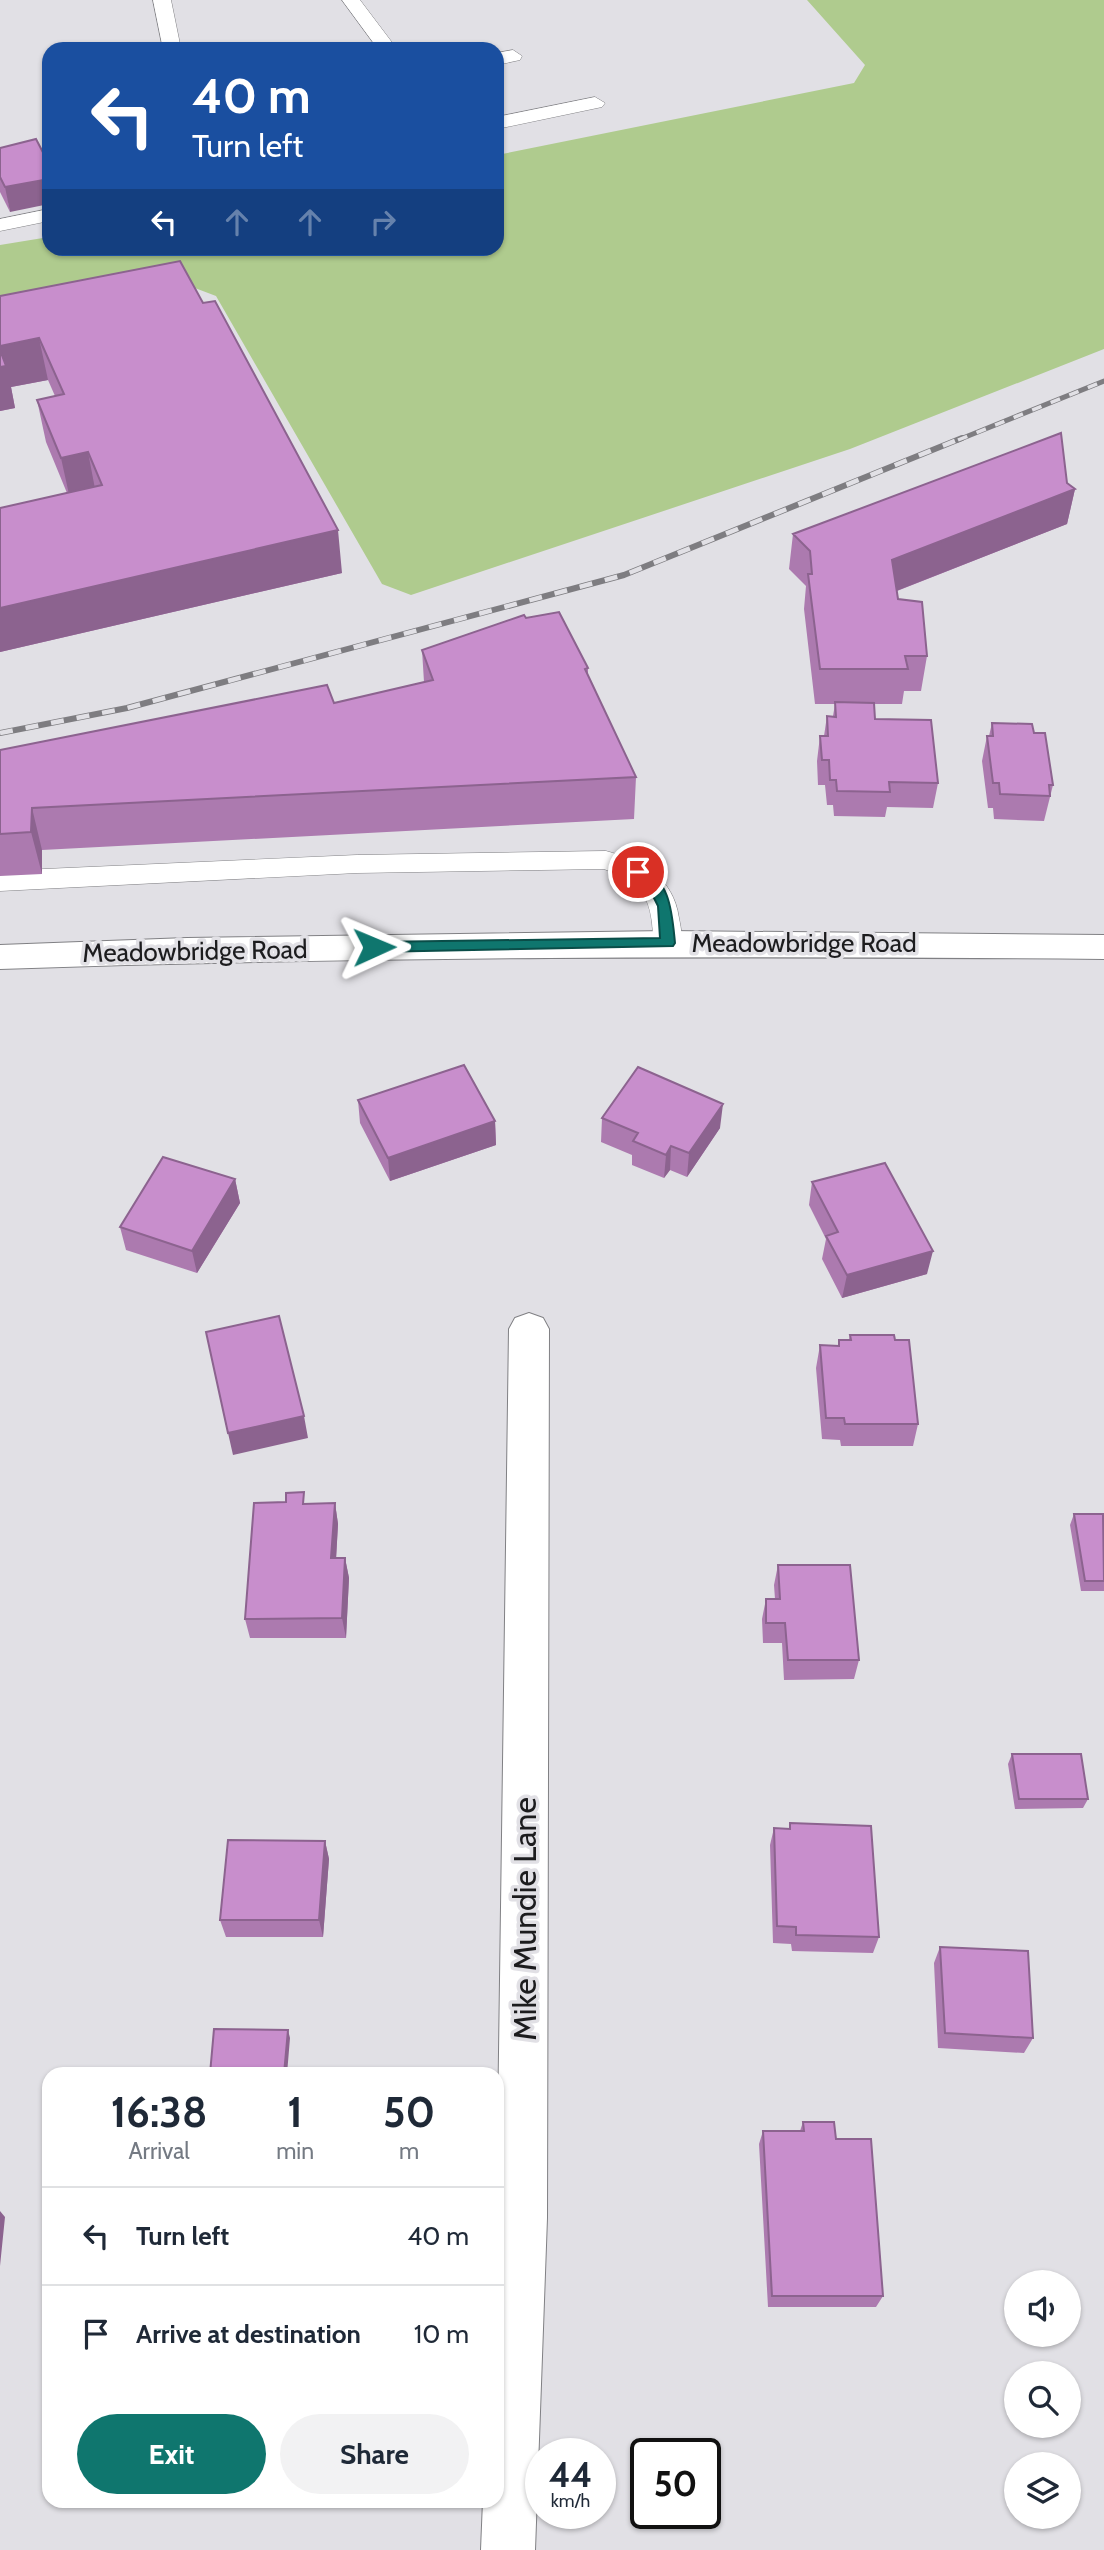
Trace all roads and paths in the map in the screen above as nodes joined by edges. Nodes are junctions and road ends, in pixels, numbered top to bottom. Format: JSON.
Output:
{"nodes":[{"id":1,"x":162,"y":0,"type":"edge"},
{"id":2,"x":351,"y":0,"type":"edge"},
{"id":3,"x":171,"y":42,"type":"edge"},
{"id":4,"x":382,"y":42,"type":"edge"},
{"id":5,"x":594,"y":103,"type":"dead end"},
{"id":6,"x":504,"y":122,"type":"edge"},
{"id":7,"x":42,"y":216,"type":"edge"},
{"id":8,"x":0,"y":225,"type":"edge"},
{"id":9,"x":0,"y":881,"type":"edge"},
{"id":10,"x":668,"y":943,"type":"junction"},
{"id":11,"x":1104,"y":947,"type":"edge"},
{"id":12,"x":0,"y":957,"type":"edge"},
{"id":13,"x":529,"y":1329,"type":"dead end"},
{"id":14,"x":508,"y":2550,"type":"edge"}],
"edges":[{"from":1,"to":3,"type":"lane"},
{"from":2,"to":4,"type":"lane"},
{"from":5,"to":6,"type":"lane"},
{"from":7,"to":8,"type":"lane"},
{"from":9,"to":10,"type":"lane"},
{"from":10,"to":11,"type":"main road","name":"Meadowbridge Road"},
{"from":10,"to":12,"type":"main road","name":"Meadowbridge Road"},
{"from":13,"to":14,"type":"main road","name":"Mike Mundie Lane"}]}
